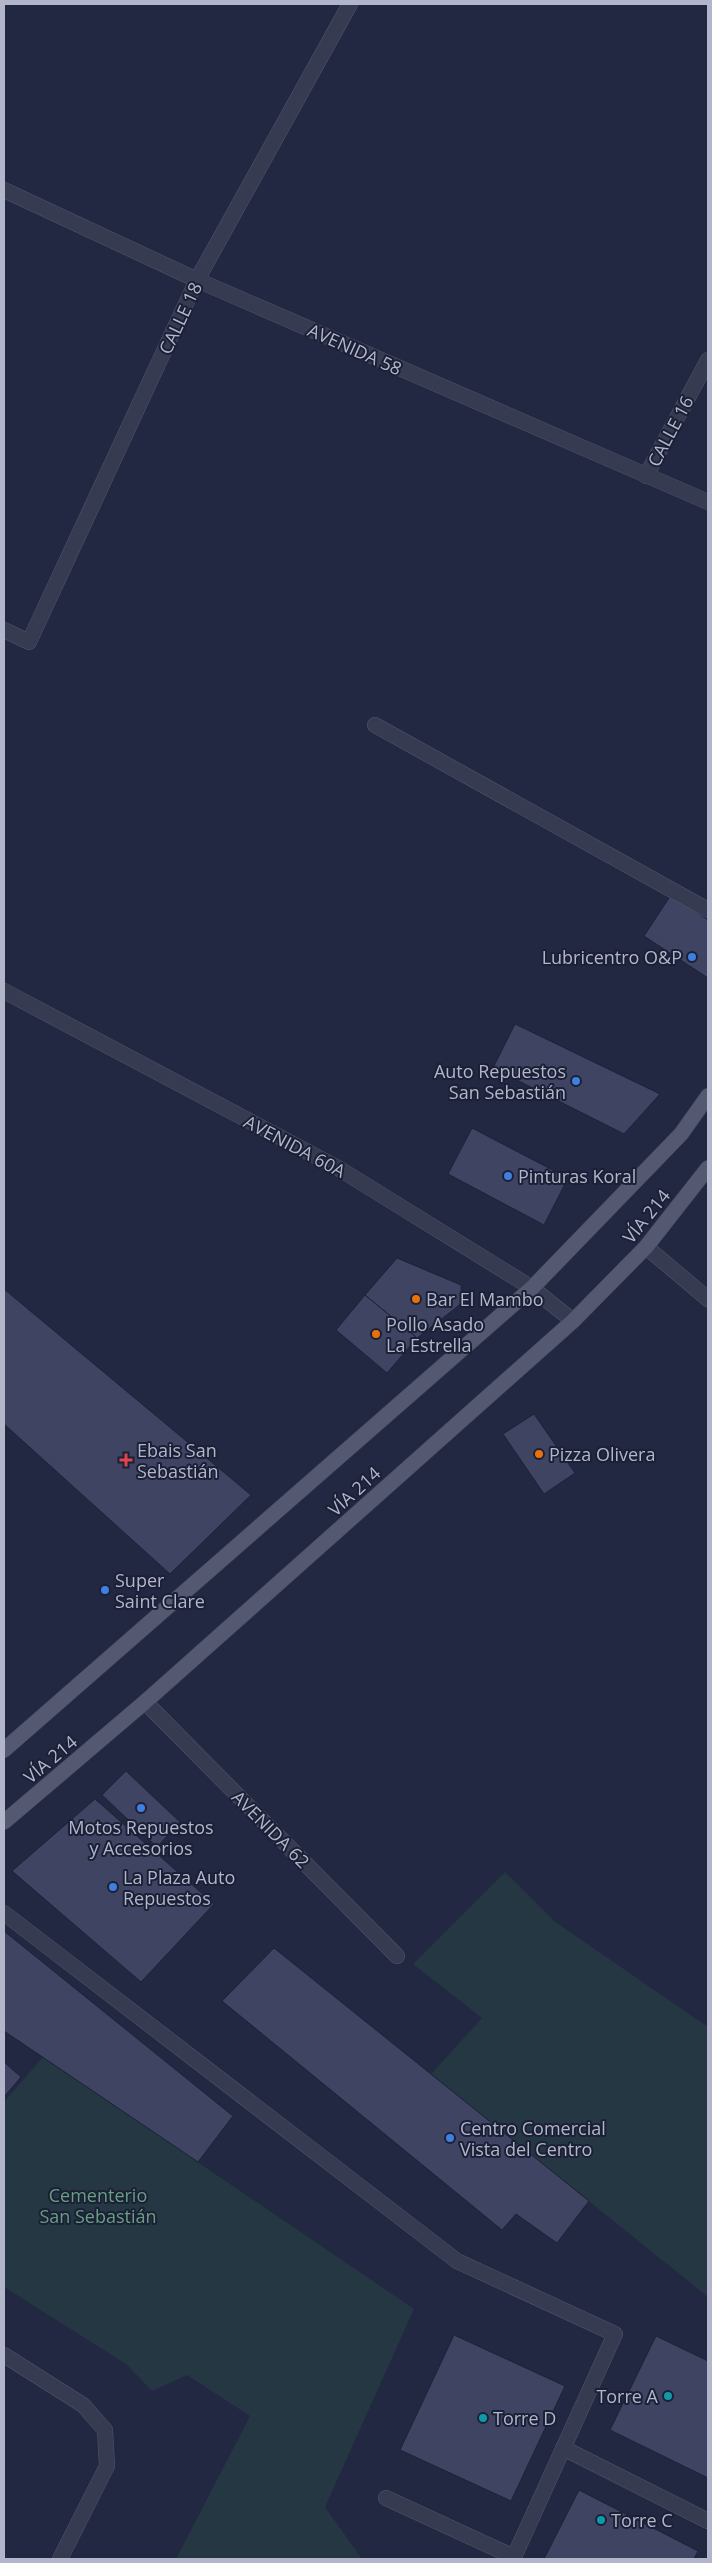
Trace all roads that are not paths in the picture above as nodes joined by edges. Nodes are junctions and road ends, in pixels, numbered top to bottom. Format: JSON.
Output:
{"nodes":[{"id":1,"x":350,"y":4,"type":"edge"},
{"id":2,"x":4,"y":190,"type":"edge"},
{"id":3,"x":197,"y":280,"type":"junction"},
{"id":4,"x":708,"y":360,"type":"edge"},
{"id":5,"x":646,"y":476,"type":"junction"},
{"id":6,"x":708,"y":502,"type":"edge"},
{"id":7,"x":4,"y":630,"type":"edge"},
{"id":8,"x":375,"y":725,"type":"dead end"},
{"id":9,"x":708,"y":910,"type":"edge"},
{"id":10,"x":4,"y":991,"type":"edge"},
{"id":11,"x":708,"y":1096,"type":"edge"},
{"id":12,"x":708,"y":1168,"type":"edge"},
{"id":13,"x":646,"y":1247,"type":"junction"},
{"id":14,"x":532,"y":1288,"type":"junction"},
{"id":15,"x":708,"y":1298,"type":"edge"},
{"id":16,"x":573,"y":1321,"type":"junction"},
{"id":17,"x":145,"y":1702,"type":"junction"},
{"id":18,"x":4,"y":1750,"type":"edge"},
{"id":19,"x":4,"y":1822,"type":"edge"},
{"id":20,"x":4,"y":1913,"type":"edge"},
{"id":21,"x":397,"y":1956,"type":"dead end"},
{"id":22,"x":4,"y":2354,"type":"edge"},
{"id":23,"x":564,"y":2448,"type":"junction"},
{"id":24,"x":386,"y":2498,"type":"dead end"},
{"id":25,"x":708,"y":2522,"type":"edge"},
{"id":26,"x":60,"y":2559,"type":"edge"}],
"edges":[{"from":1,"to":3,"type":"street","name":"CALLE 18"},
{"from":2,"to":3,"type":"street","name":"AVENIDA 58"},
{"from":3,"to":5,"type":"street","name":"AVENIDA 58"},
{"from":3,"to":7,"type":"street","name":"CALLE 18"},
{"from":4,"to":5,"type":"street","name":"CALLE 16"},
{"from":5,"to":6,"type":"street","name":"AVENIDA 58"},
{"from":8,"to":9,"type":"street"},
{"from":10,"to":14,"type":"street","name":"AVENIDA 60A"},
{"from":11,"to":14,"type":"main road","name":"VÍA 214"},
{"from":12,"to":13,"type":"main road","name":"VÍA 214"},
{"from":13,"to":15,"type":"street"},
{"from":13,"to":16,"type":"main road","name":"VÍA 214"},
{"from":14,"to":16,"type":"street","name":"AVENIDA 60A"},
{"from":14,"to":18,"type":"main road","name":"VÍA 214"},
{"from":16,"to":17,"type":"main road","name":"VÍA 214"},
{"from":17,"to":19,"type":"main road","name":"VÍA 214"},
{"from":17,"to":21,"type":"street","name":"AVENIDA 62"},
{"from":20,"to":23,"type":"street"},
{"from":22,"to":26,"type":"street"},
{"from":23,"to":24,"type":"street"},
{"from":23,"to":25,"type":"street"}]}
